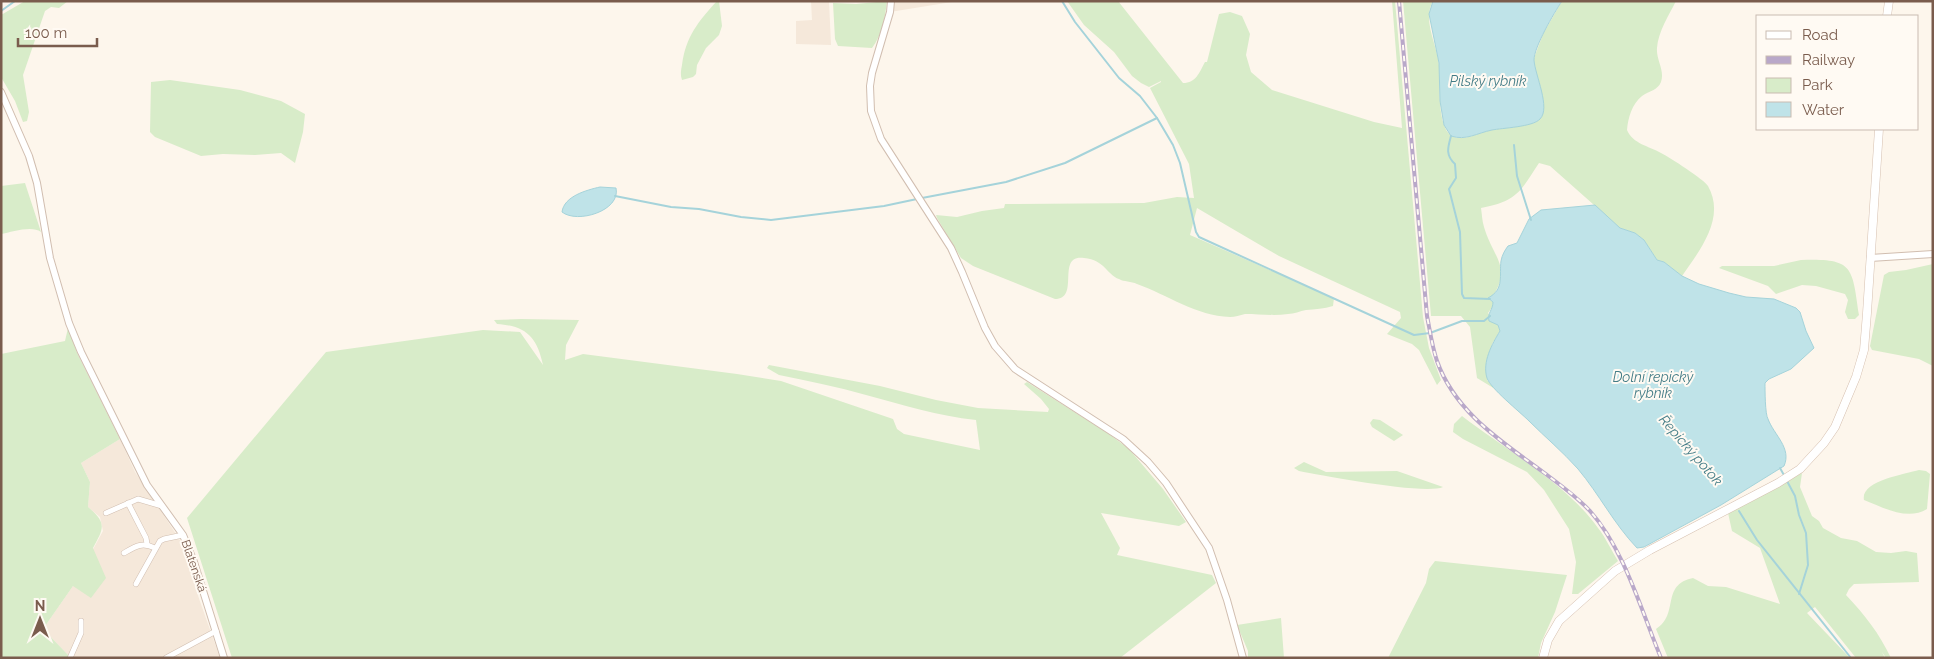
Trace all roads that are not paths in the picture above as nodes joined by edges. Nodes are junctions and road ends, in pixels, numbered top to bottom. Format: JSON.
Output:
{"nodes":[{"id":1,"x":891,"y":1,"type":"edge"},
{"id":2,"x":1889,"y":1,"type":"edge"},
{"id":3,"x":1888,"y":15,"type":"edge"},
{"id":4,"x":1,"y":92,"type":"edge"},
{"id":5,"x":1879,"y":130,"type":"edge"},
{"id":6,"x":1933,"y":254,"type":"edge"},
{"id":7,"x":1870,"y":258,"type":"junction"},
{"id":8,"x":128,"y":503,"type":"junction"},
{"id":9,"x":163,"y":507,"type":"junction"},
{"id":10,"x":106,"y":513,"type":"dead end"},
{"id":11,"x":183,"y":535,"type":"junction"},
{"id":12,"x":147,"y":544,"type":"junction"},
{"id":13,"x":155,"y":548,"type":"junction"},
{"id":14,"x":124,"y":553,"type":"dead end"},
{"id":15,"x":136,"y":584,"type":"dead end"},
{"id":16,"x":81,"y":621,"type":"dead end"},
{"id":17,"x":216,"y":631,"type":"junction"},
{"id":18,"x":1544,"y":654,"type":"edge"},
{"id":19,"x":70,"y":658,"type":"edge"},
{"id":20,"x":166,"y":658,"type":"edge"},
{"id":21,"x":224,"y":658,"type":"edge"},
{"id":22,"x":1243,"y":658,"type":"edge"}],
"edges":[{"from":1,"to":22,"type":"street"},
{"from":2,"to":3,"type":"main road"},
{"from":4,"to":9,"type":"street","name":"Blatenská"},
{"from":5,"to":7,"type":"main road"},
{"from":6,"to":7,"type":"street"},
{"from":7,"to":18,"type":"main road"},
{"from":8,"to":9,"type":"street"},
{"from":8,"to":10,"type":"street"},
{"from":8,"to":12,"type":"street"},
{"from":9,"to":11,"type":"street","name":"Blatenská"},
{"from":11,"to":13,"type":"street"},
{"from":11,"to":17,"type":"street","name":"Blatenská"},
{"from":12,"to":13,"type":"street"},
{"from":12,"to":14,"type":"street"},
{"from":13,"to":15,"type":"street"},
{"from":16,"to":19,"type":"street"},
{"from":17,"to":20,"type":"street"},
{"from":17,"to":21,"type":"street","name":"Blatenská"}]}
